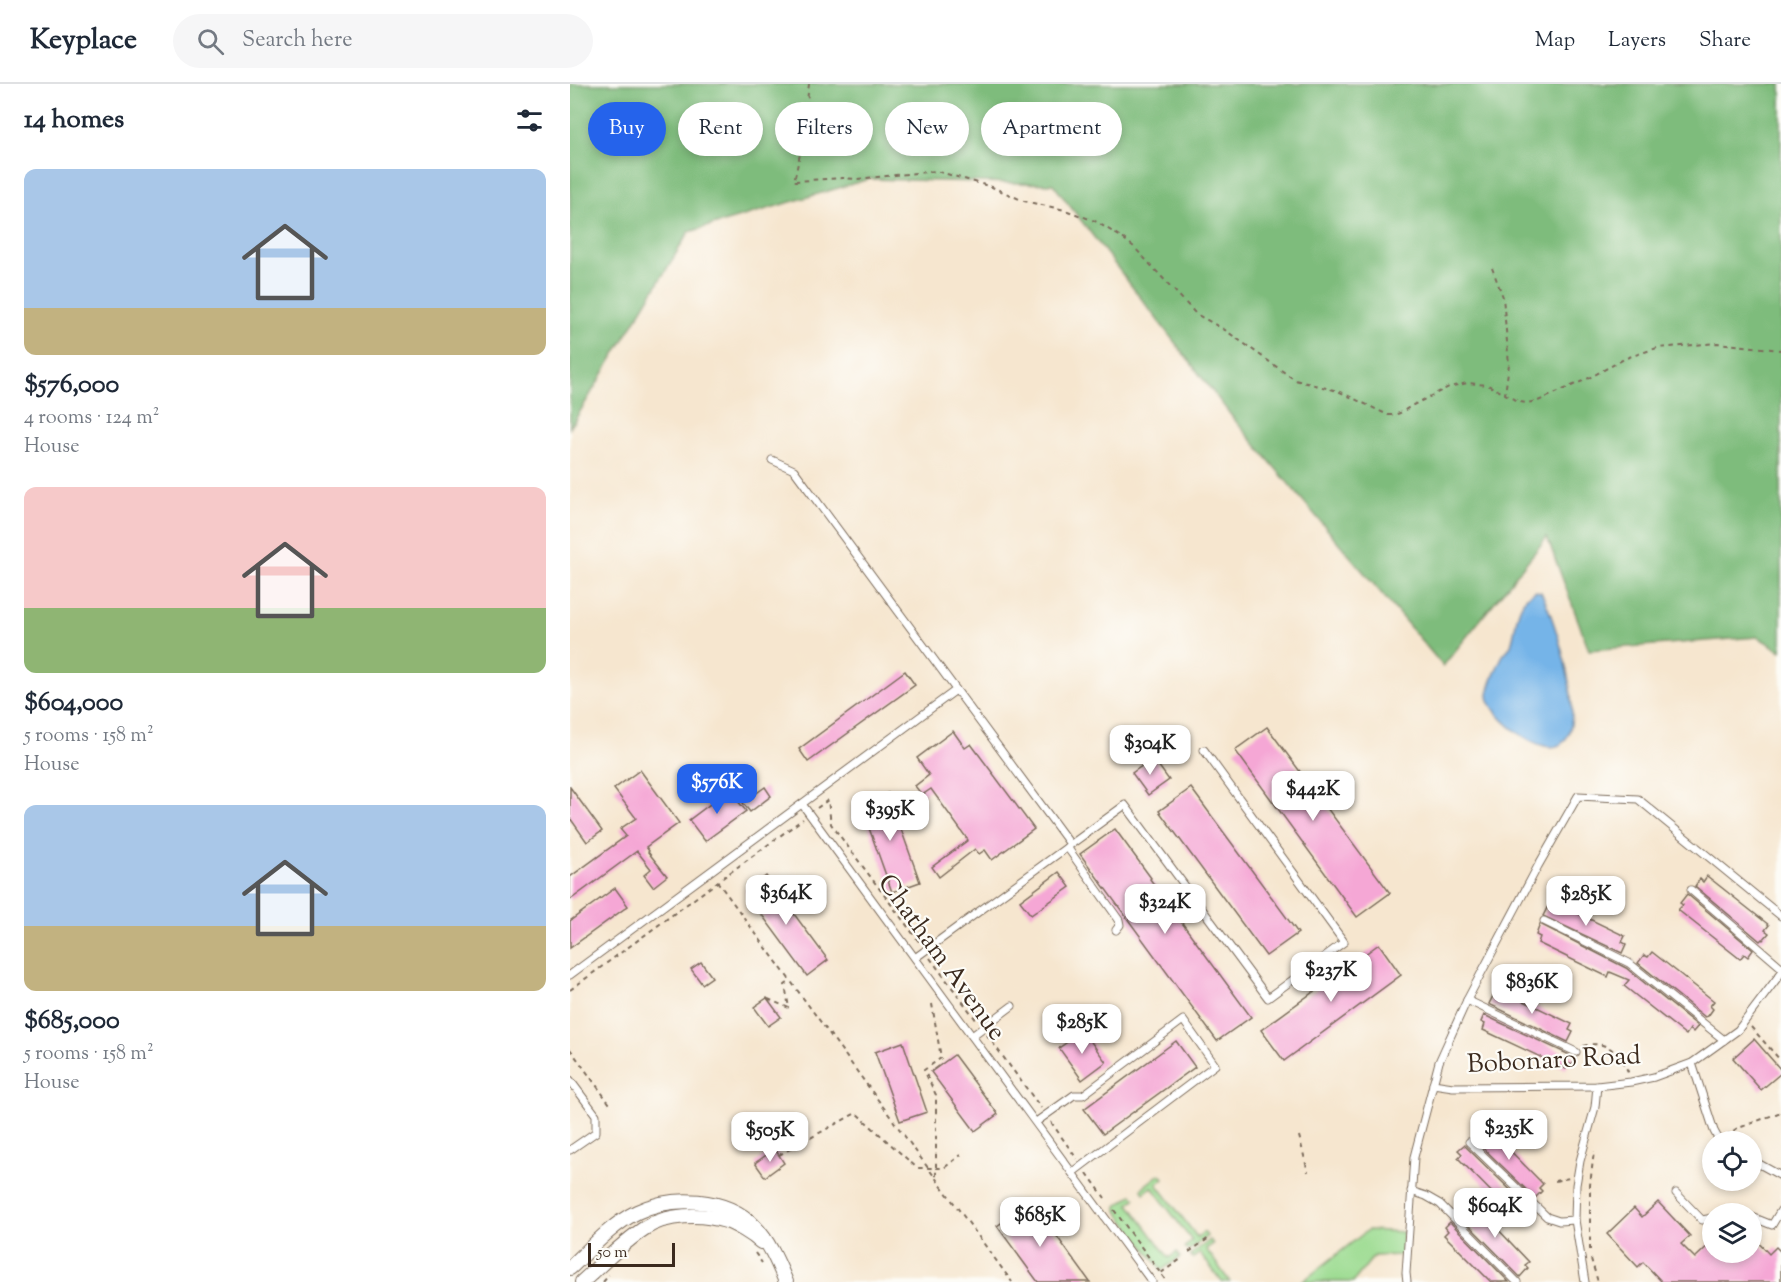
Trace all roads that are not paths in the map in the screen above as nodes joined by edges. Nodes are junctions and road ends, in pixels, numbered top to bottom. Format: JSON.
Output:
{"nodes":[{"id":1,"x":772,"y":460,"type":"dead end"},
{"id":2,"x":956,"y":690,"type":"junction"},
{"id":3,"x":1204,"y":750,"type":"dead end"},
{"id":4,"x":802,"y":804,"type":"junction"},
{"id":5,"x":1068,"y":845,"type":"junction"},
{"id":6,"x":1691,"y":890,"type":"dead end"},
{"id":7,"x":1781,"y":916,"type":"edge"},
{"id":8,"x":1544,"y":921,"type":"dead end"},
{"id":9,"x":1116,"y":930,"type":"dead end"},
{"id":10,"x":915,"y":958,"type":"junction"},
{"id":11,"x":1781,"y":967,"type":"edge"},
{"id":12,"x":1781,"y":973,"type":"edge"},
{"id":13,"x":570,"y":975,"type":"edge"},
{"id":14,"x":1467,"y":1000,"type":"junction"},
{"id":15,"x":1012,"y":1006,"type":"dead end"},
{"id":16,"x":972,"y":1036,"type":"junction"},
{"id":17,"x":1724,"y":1040,"type":"junction"},
{"id":18,"x":1576,"y":1052,"type":"dead end"},
{"id":19,"x":1692,"y":1063,"type":"junction"},
{"id":20,"x":570,"y":1080,"type":"edge"},
{"id":21,"x":1433,"y":1084,"type":"junction"},
{"id":22,"x":1597,"y":1086,"type":"junction"},
{"id":23,"x":1036,"y":1122,"type":"junction"},
{"id":24,"x":1714,"y":1131,"type":"edge"},
{"id":25,"x":1469,"y":1142,"type":"dead end"},
{"id":26,"x":570,"y":1150,"type":"edge"},
{"id":27,"x":1762,"y":1166,"type":"edge"},
{"id":28,"x":1072,"y":1173,"type":"junction"},
{"id":29,"x":1781,"y":1176,"type":"edge"},
{"id":30,"x":1411,"y":1191,"type":"junction"},
{"id":31,"x":1676,"y":1192,"type":"dead end"},
{"id":32,"x":1781,"y":1210,"type":"edge"},
{"id":33,"x":1575,"y":1220,"type":"junction"},
{"id":34,"x":1702,"y":1220,"type":"edge"},
{"id":35,"x":1762,"y":1221,"type":"edge"},
{"id":36,"x":770,"y":1249,"type":"junction"},
{"id":37,"x":570,"y":1268,"type":"edge"},
{"id":38,"x":582,"y":1282,"type":"edge"},
{"id":39,"x":786,"y":1282,"type":"edge"},
{"id":40,"x":1152,"y":1282,"type":"edge"},
{"id":41,"x":1407,"y":1282,"type":"edge"},
{"id":42,"x":1517,"y":1282,"type":"edge"},
{"id":43,"x":1585,"y":1282,"type":"edge"}],
"edges":[{"from":1,"to":2,"type":"lane"},
{"from":2,"to":4,"type":"lane"},
{"from":2,"to":5,"type":"lane"},
{"from":3,"to":5,"type":"lane"},
{"from":4,"to":10,"type":"lane","name":"Chatham Avenue"},
{"from":4,"to":13,"type":"lane"},
{"from":5,"to":9,"type":"lane"},
{"from":5,"to":10,"type":"lane"},
{"from":6,"to":11,"type":"lane"},
{"from":7,"to":14,"type":"lane"},
{"from":8,"to":17,"type":"lane"},
{"from":10,"to":16,"type":"lane","name":"Chatham Avenue"},
{"from":12,"to":17,"type":"lane","name":"Bobonaro Road"},
{"from":14,"to":18,"type":"lane"},
{"from":14,"to":21,"type":"lane"},
{"from":15,"to":16,"type":"lane"},
{"from":16,"to":23,"type":"lane","name":"Chatham Avenue"},
{"from":17,"to":19,"type":"lane","name":"Bobonaro Road"},
{"from":19,"to":22,"type":"lane","name":"Bobonaro Road"},
{"from":19,"to":24,"type":"lane"},
{"from":20,"to":26,"type":"lane"},
{"from":21,"to":22,"type":"lane","name":"Bobonaro Road"},
{"from":21,"to":30,"type":"lane"},
{"from":22,"to":33,"type":"lane"},
{"from":23,"to":28,"type":"lane","name":"Chatham Avenue"},
{"from":23,"to":28,"type":"lane"},
{"from":25,"to":33,"type":"lane"},
{"from":27,"to":29,"type":"lane"},
{"from":28,"to":40,"type":"lane","name":"Chatham Avenue"},
{"from":30,"to":41,"type":"lane"},
{"from":30,"to":42,"type":"lane"},
{"from":31,"to":34,"type":"lane"},
{"from":32,"to":35,"type":"lane"},
{"from":33,"to":43,"type":"lane"},
{"from":36,"to":37,"type":"street"},
{"from":36,"to":38,"type":"street"},
{"from":36,"to":39,"type":"street"}]}
